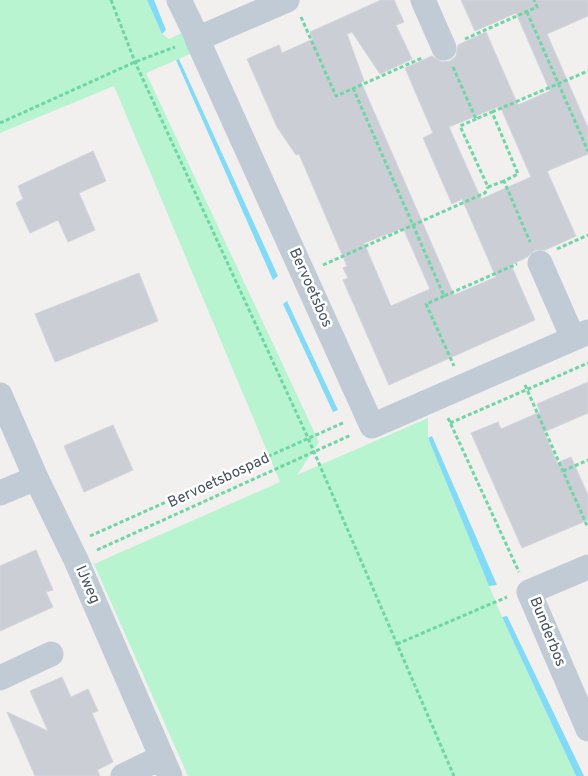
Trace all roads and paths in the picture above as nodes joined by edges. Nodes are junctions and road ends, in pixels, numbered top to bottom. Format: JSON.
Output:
{"nodes":[{"id":1,"x":111,"y":0,"type":"edge"},
{"id":2,"x":180,"y":0,"type":"edge"},
{"id":3,"x":422,"y":0,"type":"edge"},
{"id":4,"x":534,"y":0,"type":"edge"},
{"id":5,"x":292,"y":4,"type":"edge"},
{"id":6,"x":527,"y":12,"type":"junction"},
{"id":7,"x":195,"y":33,"type":"joint"},
{"id":8,"x":444,"y":48,"type":"junction"},
{"id":9,"x":135,"y":62,"type":"junction"},
{"id":10,"x":588,"y":71,"type":"edge"},
{"id":11,"x":559,"y":83,"type":"junction"},
{"id":12,"x":352,"y":88,"type":"junction"},
{"id":13,"x":492,"y":112,"type":"junction"},
{"id":14,"x":476,"y":119,"type":"junction"},
{"id":15,"x":0,"y":123,"type":"edge"},
{"id":16,"x":588,"y":151,"type":"edge"},
{"id":17,"x":504,"y":180,"type":"junction"},
{"id":18,"x":488,"y":187,"type":"junction"},
{"id":19,"x":413,"y":225,"type":"junction"},
{"id":20,"x":588,"y":235,"type":"edge"},
{"id":21,"x":538,"y":258,"type":"junction"},
{"id":22,"x":303,"y":274,"type":"junction"},
{"id":23,"x":444,"y":296,"type":"junction"},
{"id":24,"x":581,"y":335,"type":"edge"},
{"id":25,"x":588,"y":363,"type":"edge"},
{"id":26,"x":515,"y":364,"type":"junction"},
{"id":27,"x":463,"y":386,"type":"junction"},
{"id":28,"x":527,"y":390,"type":"junction"},
{"id":29,"x":0,"y":395,"type":"edge"},
{"id":30,"x":438,"y":397,"type":"junction"},
{"id":31,"x":369,"y":420,"type":"junction"},
{"id":32,"x":450,"y":423,"type":"junction"},
{"id":33,"x":308,"y":438,"type":"junction"},
{"id":34,"x":313,"y":450,"type":"junction"},
{"id":35,"x":588,"y":460,"type":"edge"},
{"id":36,"x":563,"y":471,"type":"junction"},
{"id":37,"x":36,"y":478,"type":"junction"},
{"id":38,"x":0,"y":493,"type":"edge"},
{"id":39,"x":588,"y":528,"type":"edge"},
{"id":40,"x":72,"y":553,"type":"junction"},
{"id":41,"x":588,"y":567,"type":"edge"},
{"id":42,"x":529,"y":592,"type":"junction"},
{"id":43,"x":397,"y":644,"type":"junction"},
{"id":44,"x":51,"y":654,"type":"dead end"},
{"id":45,"x":0,"y":678,"type":"edge"},
{"id":46,"x":588,"y":729,"type":"edge"},
{"id":47,"x":166,"y":767,"type":"edge"},
{"id":48,"x":123,"y":776,"type":"edge"},
{"id":49,"x":454,"y":776,"type":"edge"}],
"edges":[{"from":1,"to":9,"type":"path"},
{"from":2,"to":7,"type":"street"},
{"from":3,"to":8,"type":"street"},
{"from":4,"to":6,"type":"path"},
{"from":5,"to":12,"type":"path"},
{"from":5,"to":22,"type":"street","name":"Bervoetsbos"},
{"from":6,"to":8,"type":"path"},
{"from":6,"to":11,"type":"path"},
{"from":7,"to":9,"type":"path"},
{"from":8,"to":12,"type":"path"},
{"from":8,"to":14,"type":"path"},
{"from":9,"to":15,"type":"path"},
{"from":9,"to":33,"type":"path"},
{"from":10,"to":11,"type":"path"},
{"from":11,"to":13,"type":"path"},
{"from":11,"to":16,"type":"path"},
{"from":12,"to":19,"type":"path"},
{"from":13,"to":14,"type":"path"},
{"from":13,"to":17,"type":"path"},
{"from":14,"to":18,"type":"path"},
{"from":17,"to":18,"type":"path"},
{"from":17,"to":21,"type":"path"},
{"from":18,"to":19,"type":"path"},
{"from":19,"to":22,"type":"path"},
{"from":19,"to":23,"type":"path"},
{"from":20,"to":21,"type":"path"},
{"from":21,"to":23,"type":"path"},
{"from":21,"to":24,"type":"street"},
{"from":22,"to":31,"type":"street","name":"Bervoetsbos"},
{"from":23,"to":27,"type":"path"},
{"from":24,"to":26,"type":"street"},
{"from":25,"to":28,"type":"path"},
{"from":26,"to":27,"type":"street"},
{"from":26,"to":28,"type":"path"},
{"from":27,"to":30,"type":"street"},
{"from":28,"to":32,"type":"path"},
{"from":28,"to":36,"type":"path"},
{"from":29,"to":37,"type":"street","name":"IJweg"},
{"from":30,"to":31,"type":"street"},
{"from":30,"to":32,"type":"path"},
{"from":31,"to":33,"type":"path"},
{"from":31,"to":34,"type":"path","name":"Bervoetsbospad"},
{"from":32,"to":42,"type":"path"},
{"from":33,"to":34,"type":"path"},
{"from":33,"to":40,"type":"path"},
{"from":34,"to":40,"type":"path","name":"Bervoetsbospad"},
{"from":34,"to":43,"type":"path"},
{"from":35,"to":36,"type":"path"},
{"from":36,"to":39,"type":"path"},
{"from":37,"to":38,"type":"street"},
{"from":37,"to":40,"type":"street","name":"IJweg"},
{"from":40,"to":47,"type":"street","name":"IJweg"},
{"from":41,"to":42,"type":"street","name":"Bunderbos"},
{"from":42,"to":43,"type":"path"},
{"from":42,"to":46,"type":"street","name":"Bunderbos"},
{"from":43,"to":49,"type":"path"},
{"from":44,"to":45,"type":"street"},
{"from":47,"to":48,"type":"street"}]}
